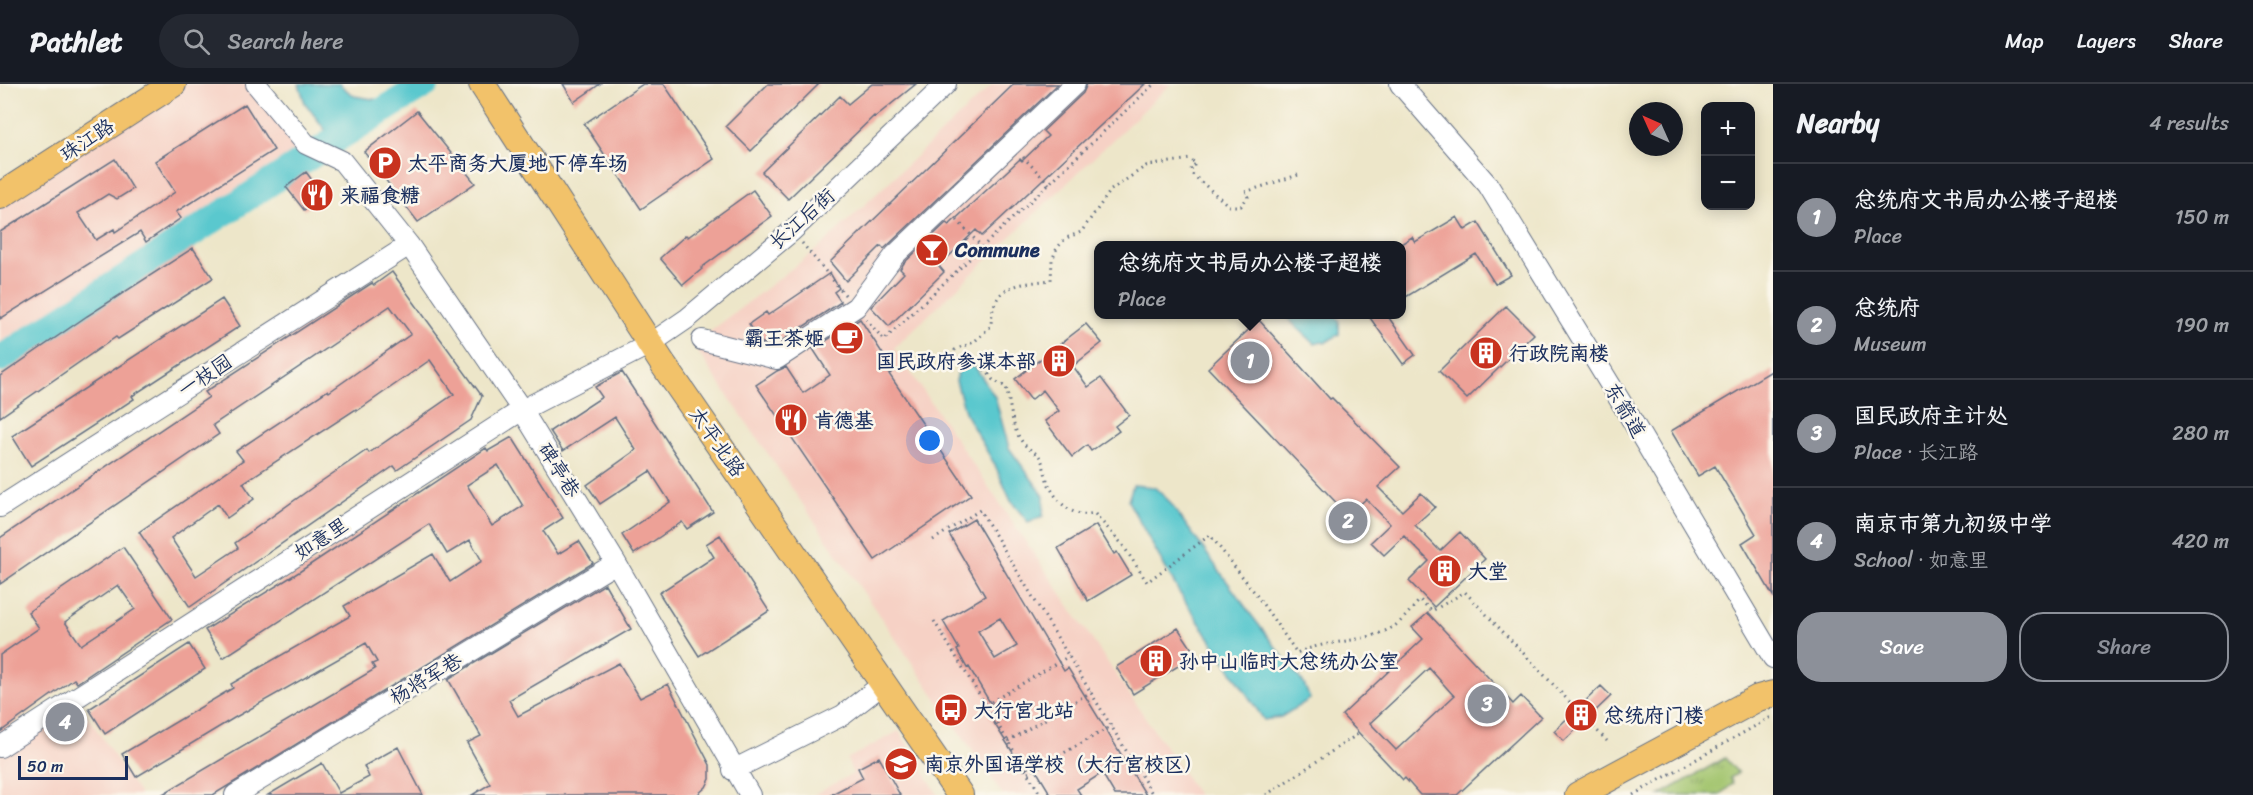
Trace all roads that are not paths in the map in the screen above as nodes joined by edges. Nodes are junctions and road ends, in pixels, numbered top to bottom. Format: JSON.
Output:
{"nodes":[{"id":1,"x":173,"y":84,"type":"edge"},
{"id":2,"x":256,"y":84,"type":"edge"},
{"id":3,"x":483,"y":84,"type":"edge"},
{"id":4,"x":946,"y":84,"type":"edge"},
{"id":5,"x":1075,"y":84,"type":"edge"},
{"id":6,"x":1400,"y":84,"type":"edge"},
{"id":7,"x":0,"y":196,"type":"edge"},
{"id":8,"x":409,"y":245,"type":"junction"},
{"id":9,"x":702,"y":340,"type":"dead end"},
{"id":10,"x":650,"y":344,"type":"junction"},
{"id":11,"x":522,"y":410,"type":"junction"},
{"id":12,"x":0,"y":507,"type":"edge"},
{"id":13,"x":616,"y":563,"type":"junction"},
{"id":14,"x":1773,"y":658,"type":"edge"},
{"id":15,"x":883,"y":684,"type":"junction"},
{"id":16,"x":1773,"y":694,"type":"edge"},
{"id":17,"x":0,"y":747,"type":"edge"},
{"id":18,"x":733,"y":770,"type":"junction"},
{"id":19,"x":741,"y":792,"type":"edge"},
{"id":20,"x":235,"y":795,"type":"edge"},
{"id":21,"x":960,"y":795,"type":"edge"},
{"id":22,"x":1578,"y":795,"type":"edge"}],
"edges":[{"from":1,"to":7,"type":"main road","name":"珠江路"},
{"from":2,"to":8,"type":"street","name":"碑亭巷"},
{"from":3,"to":10,"type":"main road","name":"太平北路"},
{"from":4,"to":10,"type":"street","name":"长江后街"},
{"from":5,"to":9,"type":"street"},
{"from":6,"to":14,"type":"street","name":"东箭道"},
{"from":8,"to":11,"type":"street","name":"碑亭巷"},
{"from":8,"to":12,"type":"street","name":"一枝园"},
{"from":10,"to":11,"type":"street","name":"如意里"},
{"from":10,"to":15,"type":"main road","name":"太平北路"},
{"from":11,"to":13,"type":"street","name":"碑亭巷"},
{"from":11,"to":17,"type":"street","name":"如意里"},
{"from":13,"to":18,"type":"street","name":"碑亭巷"},
{"from":13,"to":20,"type":"street","name":"杨将军巷"},
{"from":15,"to":18,"type":"street"},
{"from":15,"to":21,"type":"main road","name":"太平北路"},
{"from":16,"to":22,"type":"main road"},
{"from":18,"to":19,"type":"street","name":"碑亭巷"}]}
